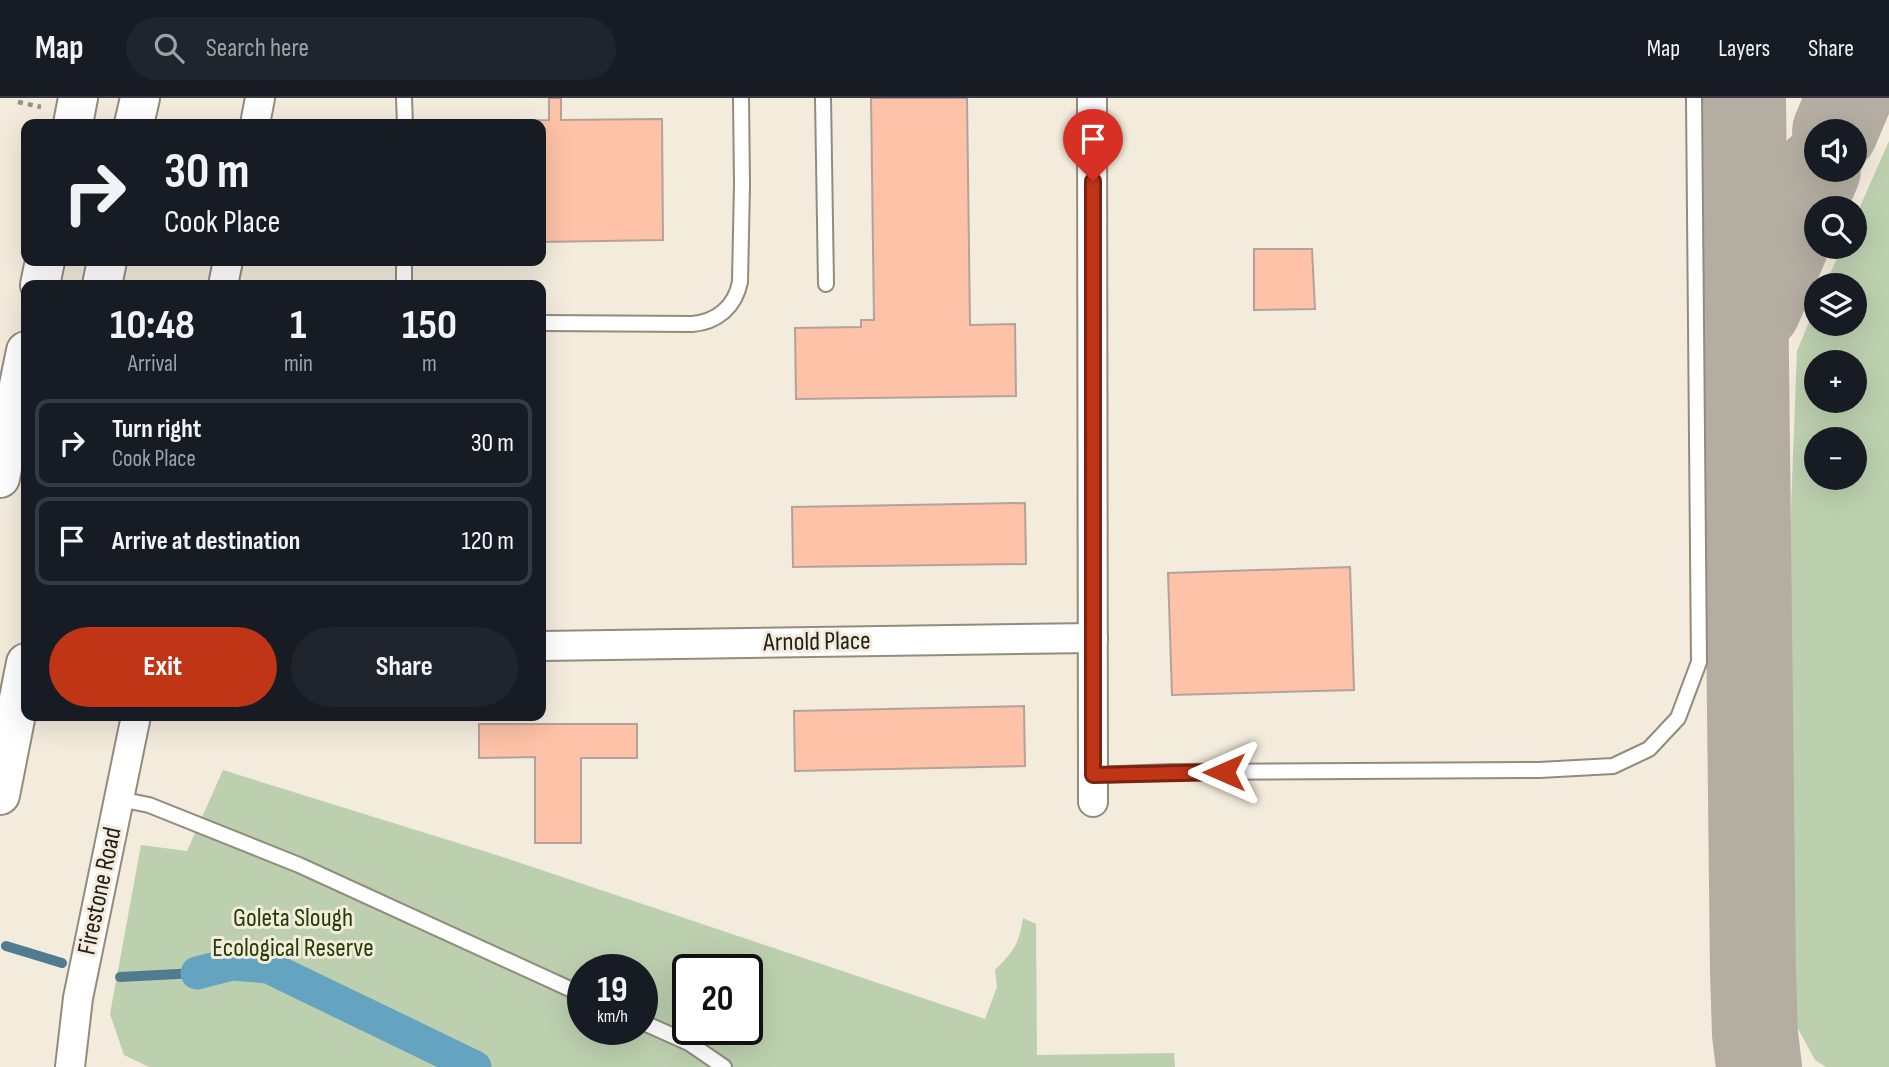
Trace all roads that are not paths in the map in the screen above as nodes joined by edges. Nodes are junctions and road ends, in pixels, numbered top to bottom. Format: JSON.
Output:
{"nodes":[{"id":1,"x":78,"y":98,"type":"edge"},
{"id":2,"x":140,"y":98,"type":"edge"},
{"id":3,"x":261,"y":98,"type":"edge"},
{"id":4,"x":404,"y":98,"type":"edge"},
{"id":5,"x":741,"y":98,"type":"edge"},
{"id":6,"x":823,"y":98,"type":"edge"},
{"id":7,"x":1092,"y":98,"type":"edge"},
{"id":8,"x":1695,"y":98,"type":"edge"},
{"id":9,"x":74,"y":119,"type":"edge"},
{"id":10,"x":135,"y":119,"type":"edge"},
{"id":11,"x":256,"y":119,"type":"edge"},
{"id":12,"x":405,"y":119,"type":"edge"},
{"id":13,"x":826,"y":284,"type":"dead end"},
{"id":14,"x":546,"y":323,"type":"edge"},
{"id":15,"x":21,"y":375,"type":"edge"},
{"id":16,"x":0,"y":478,"type":"edge"},
{"id":17,"x":1093,"y":638,"type":"junction"},
{"id":18,"x":546,"y":646,"type":"edge"},
{"id":19,"x":21,"y":688,"type":"edge"},
{"id":20,"x":135,"y":721,"type":"edge"},
{"id":21,"x":1093,"y":789,"type":"joint"},
{"id":22,"x":0,"y":795,"type":"edge"},
{"id":23,"x":119,"y":799,"type":"junction"},
{"id":24,"x":567,"y":988,"type":"edge"},
{"id":25,"x":658,"y":1029,"type":"edge"},
{"id":26,"x":71,"y":1067,"type":"edge"},
{"id":27,"x":724,"y":1067,"type":"edge"}],
"edges":[{"from":1,"to":9,"type":"main road"},
{"from":2,"to":10,"type":"main road"},
{"from":3,"to":11,"type":"street"},
{"from":4,"to":12,"type":"lane"},
{"from":5,"to":14,"type":"lane"},
{"from":6,"to":13,"type":"lane"},
{"from":7,"to":17,"type":"street"},
{"from":8,"to":21,"type":"lane"},
{"from":15,"to":16,"type":"main road"},
{"from":17,"to":18,"type":"street","name":"Arnold Place"},
{"from":17,"to":21,"type":"street"},
{"from":19,"to":22,"type":"main road"},
{"from":20,"to":23,"type":"street","name":"Firestone Road"},
{"from":23,"to":24,"type":"lane"},
{"from":23,"to":26,"type":"street","name":"Firestone Road"},
{"from":25,"to":27,"type":"lane"}]}
